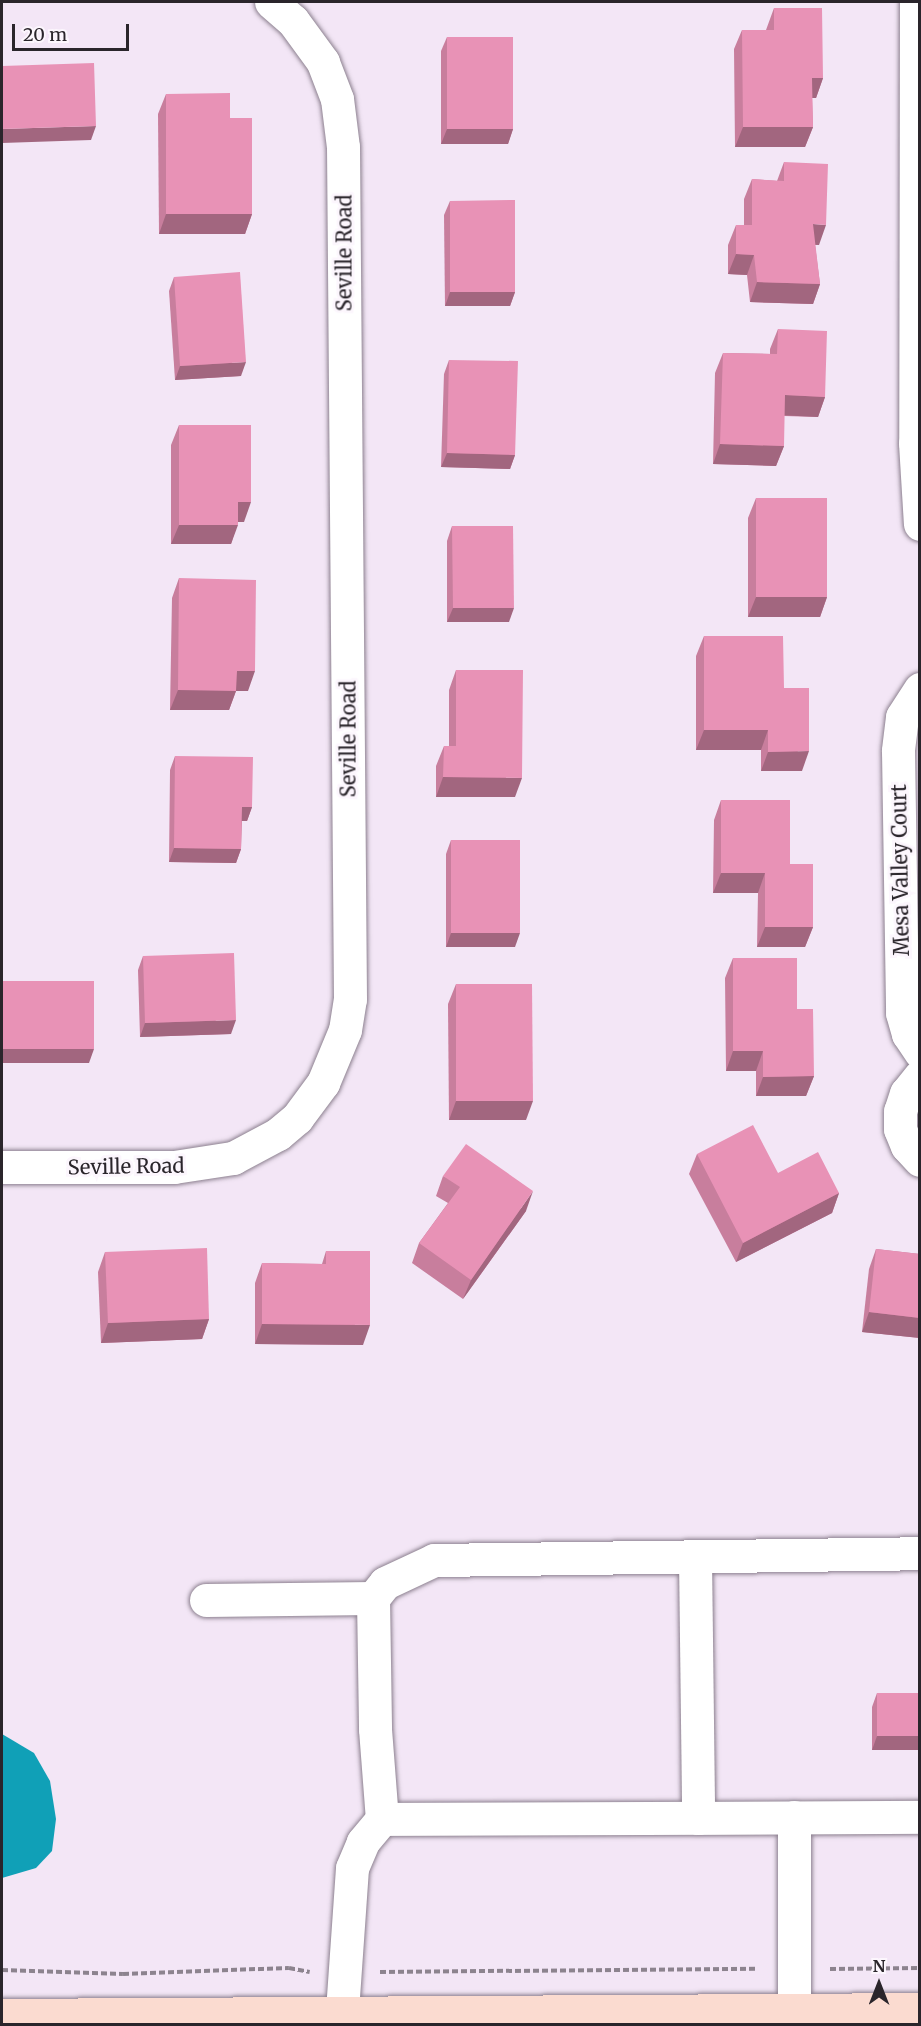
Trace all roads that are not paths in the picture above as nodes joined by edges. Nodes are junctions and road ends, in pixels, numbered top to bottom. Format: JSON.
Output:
{"nodes":[{"id":1,"x":271,"y":2,"type":"edge"},
{"id":2,"x":916,"y":2,"type":"edge"},
{"id":3,"x":920,"y":524,"type":"edge"},
{"id":4,"x":920,"y":689,"type":"edge"},
{"id":5,"x":920,"y":1052,"type":"edge"},
{"id":6,"x":920,"y":1076,"type":"edge"},
{"id":7,"x":920,"y":1161,"type":"edge"},
{"id":8,"x":2,"y":1167,"type":"edge"},
{"id":9,"x":920,"y":1553,"type":"edge"},
{"id":10,"x":695,"y":1557,"type":"junction"},
{"id":11,"x":373,"y":1598,"type":"junction"},
{"id":12,"x":206,"y":1600,"type":"dead end"},
{"id":13,"x":794,"y":1817,"type":"junction"},
{"id":14,"x":920,"y":1817,"type":"edge"},
{"id":15,"x":698,"y":1818,"type":"junction"},
{"id":16,"x":382,"y":1819,"type":"junction"},
{"id":17,"x":920,"y":2009,"type":"edge"},
{"id":18,"x":2,"y":2015,"type":"edge"},
{"id":19,"x":794,"y":2017,"type":"edge"},
{"id":20,"x":341,"y":2019,"type":"edge"}],
"edges":[{"from":1,"to":8,"type":"street","name":"Seville Road"},
{"from":2,"to":3,"type":"street"},
{"from":4,"to":5,"type":"street","name":"Mesa Valley Court"},
{"from":6,"to":7,"type":"street"},
{"from":9,"to":10,"type":"street"},
{"from":10,"to":11,"type":"street"},
{"from":10,"to":15,"type":"street"},
{"from":11,"to":12,"type":"street"},
{"from":11,"to":16,"type":"street"},
{"from":13,"to":14,"type":"street"},
{"from":13,"to":15,"type":"street"},
{"from":13,"to":19,"type":"street"},
{"from":15,"to":16,"type":"street"},
{"from":16,"to":20,"type":"street"},
{"from":17,"to":19,"type":"main road"},
{"from":18,"to":20,"type":"main road"},
{"from":19,"to":20,"type":"main road"}]}
